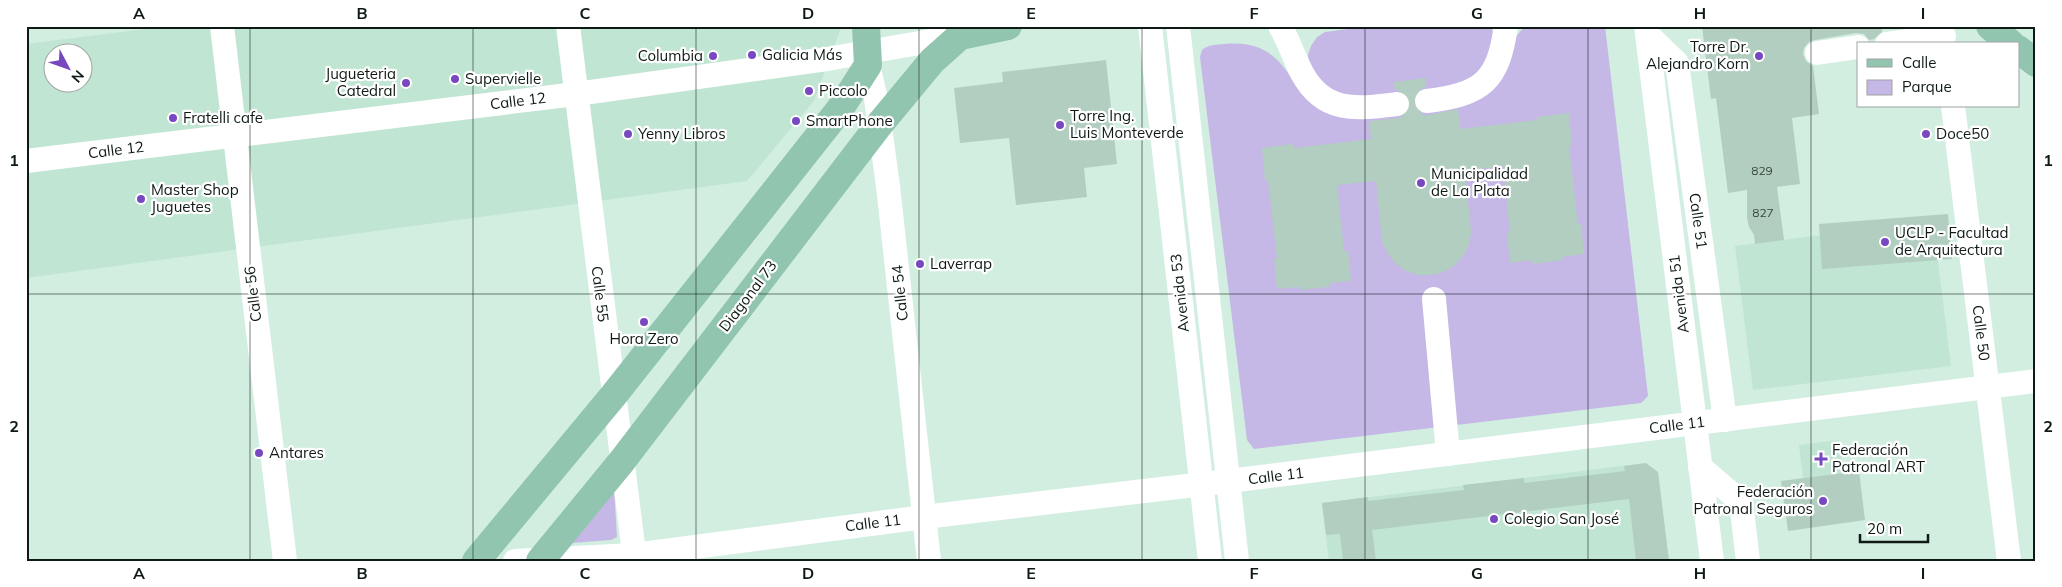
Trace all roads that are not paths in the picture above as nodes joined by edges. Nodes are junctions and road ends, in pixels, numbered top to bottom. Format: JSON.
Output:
{"nodes":[{"id":1,"x":222,"y":26,"type":"edge"},
{"id":2,"x":568,"y":26,"type":"edge"},
{"id":3,"x":1150,"y":26,"type":"edge"},
{"id":4,"x":1178,"y":26,"type":"edge"},
{"id":5,"x":1280,"y":26,"type":"edge"},
{"id":6,"x":1506,"y":26,"type":"edge"},
{"id":7,"x":1990,"y":26,"type":"edge"},
{"id":8,"x":985,"y":29,"type":"edge"},
{"id":9,"x":1647,"y":30,"type":"edge"},
{"id":10,"x":1944,"y":35,"type":"edge"},
{"id":11,"x":1900,"y":42,"type":"edge"},
{"id":12,"x":2009,"y":42,"type":"edge"},
{"id":13,"x":1857,"y":47,"type":"edge"},
{"id":14,"x":868,"y":48,"type":"edge"},
{"id":15,"x":2020,"y":51,"type":"edge"},
{"id":16,"x":1817,"y":53,"type":"dead end"},
{"id":17,"x":2036,"y":63,"type":"edge"},
{"id":18,"x":576,"y":94,"type":"junction"},
{"id":19,"x":1427,"y":101,"type":"tunnel mouth"},
{"id":20,"x":1397,"y":104,"type":"tunnel mouth"},
{"id":21,"x":1953,"y":108,"type":"edge"},
{"id":22,"x":880,"y":125,"type":"junction"},
{"id":23,"x":234,"y":136,"type":"junction"},
{"id":24,"x":26,"y":161,"type":"edge"},
{"id":25,"x":1434,"y":299,"type":"dead end"},
{"id":26,"x":2036,"y":382,"type":"edge"},
{"id":27,"x":1988,"y":387,"type":"junction"},
{"id":28,"x":613,"y":396,"type":"junction"},
{"id":29,"x":1725,"y":420,"type":"junction"},
{"id":30,"x":1694,"y":423,"type":"junction"},
{"id":31,"x":1448,"y":454,"type":"junction"},
{"id":32,"x":622,"y":461,"type":"junction"},
{"id":33,"x":1700,"y":467,"type":"junction"},
{"id":34,"x":1229,"y":481,"type":"junction"},
{"id":35,"x":1202,"y":485,"type":"junction"},
{"id":36,"x":924,"y":517,"type":"junction"},
{"id":37,"x":634,"y":558,"type":"edge"},
{"id":38,"x":541,"y":560,"type":"edge"},
{"id":39,"x":285,"y":561,"type":"edge"},
{"id":40,"x":476,"y":561,"type":"edge"},
{"id":41,"x":515,"y":561,"type":"edge"},
{"id":42,"x":929,"y":561,"type":"edge"},
{"id":43,"x":1210,"y":561,"type":"edge"},
{"id":44,"x":1238,"y":561,"type":"edge"},
{"id":45,"x":1712,"y":561,"type":"edge"},
{"id":46,"x":1748,"y":561,"type":"edge"},
{"id":47,"x":2009,"y":561,"type":"edge"}],
"edges":[{"from":1,"to":23,"type":"street","name":"Calle 56"},
{"from":2,"to":18,"type":"street","name":"Calle 55"},
{"from":3,"to":35,"type":"street","name":"Avenida 53"},
{"from":4,"to":34,"type":"street","name":"Avenida 53"},
{"from":5,"to":20,"type":"street"},
{"from":6,"to":19,"type":"street"},
{"from":7,"to":12,"type":"main road"},
{"from":8,"to":14,"type":"street","name":"Calle 12"},
{"from":8,"to":22,"type":"main road","name":"Diagonal 73"},
{"from":9,"to":29,"type":"street","name":"Calle 51"},
{"from":9,"to":30,"type":"street","name":"Avenida 51"},
{"from":10,"to":11,"type":"street"},
{"from":13,"to":16,"type":"street"},
{"from":14,"to":18,"type":"street","name":"Calle 12"},
{"from":14,"to":22,"type":"street","name":"Calle 54"},
{"from":14,"to":28,"type":"main road"},
{"from":15,"to":17,"type":"main road"},
{"from":18,"to":23,"type":"street","name":"Calle 12"},
{"from":18,"to":28,"type":"street","name":"Calle 55"},
{"from":21,"to":27,"type":"street","name":"Calle 50"},
{"from":22,"to":32,"type":"main road","name":"Diagonal 73"},
{"from":22,"to":36,"type":"street","name":"Calle 54"},
{"from":23,"to":24,"type":"street","name":"Calle 12"},
{"from":23,"to":39,"type":"street","name":"Calle 56"},
{"from":25,"to":31,"type":"street"},
{"from":26,"to":27,"type":"street","name":"Calle 11"},
{"from":27,"to":29,"type":"street","name":"Calle 11"},
{"from":27,"to":47,"type":"street","name":"Calle 50"},
{"from":28,"to":32,"type":"street","name":"Calle 55"},
{"from":28,"to":40,"type":"main road"},
{"from":29,"to":30,"type":"street","name":"Calle 11"},
{"from":30,"to":31,"type":"street","name":"Calle 11"},
{"from":30,"to":33,"type":"street","name":"Avenida 51"},
{"from":31,"to":34,"type":"street","name":"Calle 11"},
{"from":32,"to":37,"type":"street","name":"Calle 55"},
{"from":32,"to":38,"type":"main road","name":"Diagonal 73"},
{"from":33,"to":45,"type":"street","name":"Avenida 51"},
{"from":33,"to":46,"type":"street"},
{"from":34,"to":35,"type":"street","name":"Calle 11"},
{"from":34,"to":44,"type":"street","name":"Avenida 53"},
{"from":35,"to":36,"type":"street","name":"Calle 11"},
{"from":35,"to":43,"type":"street","name":"Avenida 53"},
{"from":36,"to":37,"type":"street","name":"Calle 11"},
{"from":36,"to":42,"type":"street","name":"Calle 54"},
{"from":37,"to":38,"type":"street","name":"Calle 11"},
{"from":38,"to":41,"type":"street","name":"Calle 11"}]}
